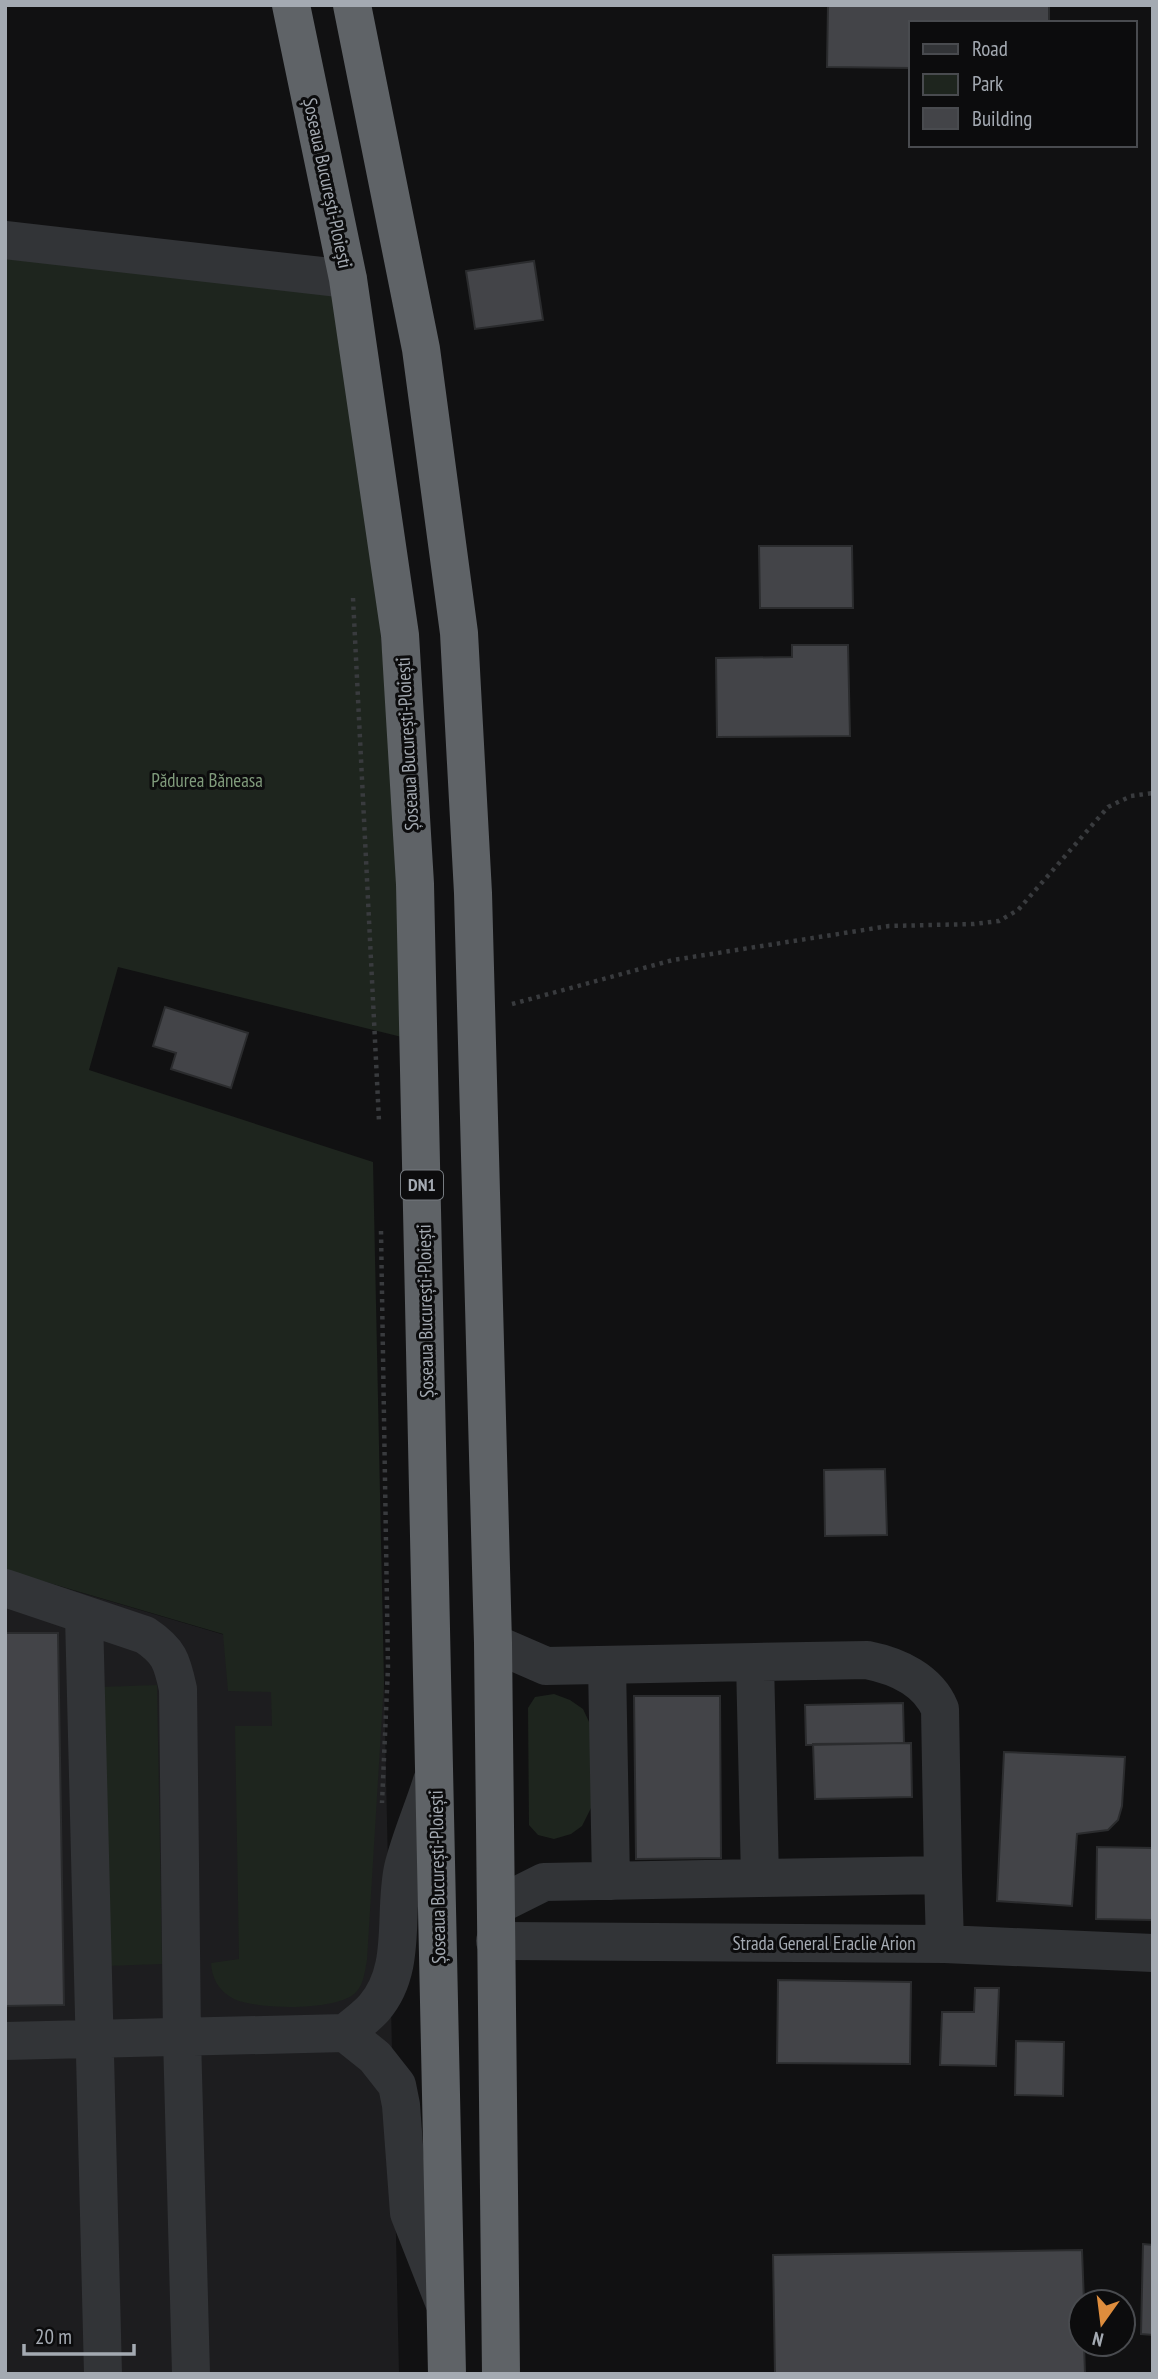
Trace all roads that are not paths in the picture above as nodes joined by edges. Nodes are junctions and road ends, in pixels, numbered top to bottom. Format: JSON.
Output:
{"nodes":[{"id":1,"x":291,"y":5,"type":"edge"},
{"id":2,"x":352,"y":5,"type":"edge"},
{"id":3,"x":5,"y":240,"type":"edge"},
{"id":4,"x":348,"y":278,"type":"junction"},
{"id":5,"x":5,"y":1588,"type":"edge"},
{"id":6,"x":84,"y":1616,"type":"junction"},
{"id":7,"x":493,"y":1643,"type":"junction"},
{"id":8,"x":755,"y":1662,"type":"junction"},
{"id":9,"x":607,"y":1665,"type":"junction"},
{"id":10,"x":435,"y":1772,"type":"junction"},
{"id":11,"x":943,"y":1875,"type":"junction"},
{"id":12,"x":760,"y":1878,"type":"junction"},
{"id":13,"x":611,"y":1881,"type":"junction"},
{"id":14,"x":496,"y":1924,"type":"junction"},
{"id":15,"x":945,"y":1944,"type":"junction"},
{"id":16,"x":1153,"y":1952,"type":"edge"},
{"id":17,"x":345,"y":2033,"type":"junction"},
{"id":18,"x":182,"y":2037,"type":"junction"},
{"id":19,"x":95,"y":2039,"type":"junction"},
{"id":20,"x":5,"y":2041,"type":"edge"},
{"id":21,"x":446,"y":2307,"type":"junction"},
{"id":22,"x":103,"y":2374,"type":"edge"},
{"id":23,"x":191,"y":2374,"type":"edge"},
{"id":24,"x":447,"y":2374,"type":"edge"},
{"id":25,"x":501,"y":2374,"type":"edge"}],
"edges":[{"from":1,"to":4,"type":"highway","name":"Șoseaua București-Ploiești","number":"DN1"},
{"from":2,"to":7,"type":"highway"},
{"from":3,"to":4,"type":"street"},
{"from":4,"to":10,"type":"highway","name":"Șoseaua București-Ploiești","number":"DN1"},
{"from":5,"to":6,"type":"street"},
{"from":6,"to":18,"type":"street"},
{"from":6,"to":19,"type":"street"},
{"from":7,"to":9,"type":"street"},
{"from":7,"to":14,"type":"highway"},
{"from":8,"to":9,"type":"street"},
{"from":8,"to":11,"type":"street"},
{"from":8,"to":12,"type":"street"},
{"from":9,"to":13,"type":"street"},
{"from":10,"to":17,"type":"street"},
{"from":10,"to":21,"type":"highway","name":"Șoseaua București-Ploiești","number":"DN1"},
{"from":11,"to":12,"type":"street"},
{"from":11,"to":15,"type":"street"},
{"from":12,"to":13,"type":"street"},
{"from":13,"to":14,"type":"street"},
{"from":14,"to":15,"type":"street","name":"Strada General Eraclie Arion"},
{"from":14,"to":25,"type":"highway"},
{"from":15,"to":16,"type":"street","name":"Strada General Eraclie Arion"},
{"from":17,"to":18,"type":"street"},
{"from":17,"to":21,"type":"street"},
{"from":18,"to":19,"type":"street"},
{"from":18,"to":23,"type":"street"},
{"from":19,"to":20,"type":"street"},
{"from":19,"to":22,"type":"street"},
{"from":21,"to":24,"type":"highway","name":"Șoseaua București-Ploiești","number":"DN1"}]}
